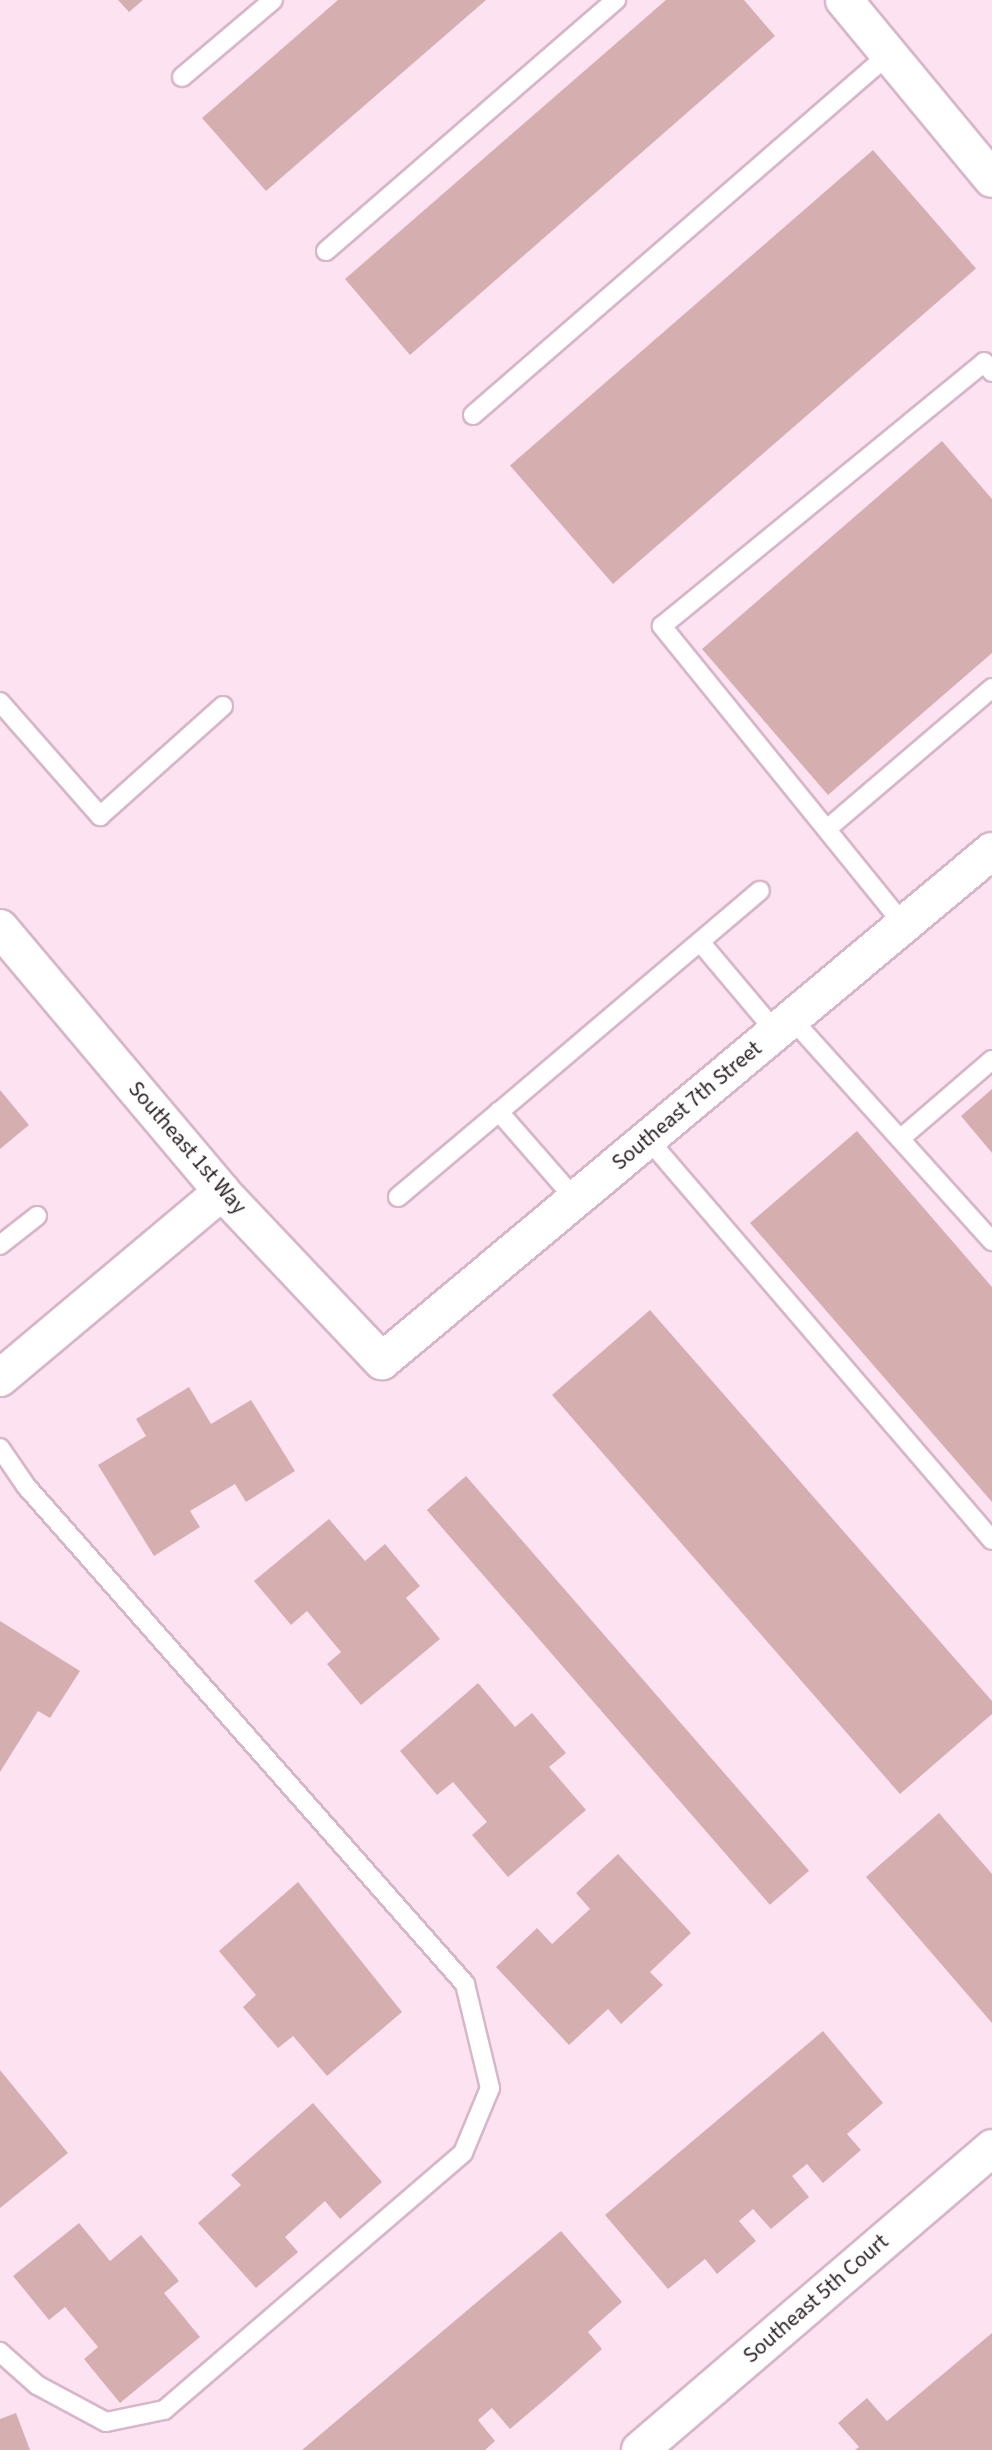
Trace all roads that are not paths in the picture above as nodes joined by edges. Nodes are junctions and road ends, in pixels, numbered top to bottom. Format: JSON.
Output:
{"nodes":[{"id":1,"x":273,"y":0,"type":"edge"},
{"id":2,"x":616,"y":0,"type":"edge"},
{"id":3,"x":844,"y":0,"type":"edge"},
{"id":4,"x":889,"y":54,"type":"junction"},
{"id":5,"x":182,"y":77,"type":"dead end"},
{"id":6,"x":992,"y":179,"type":"edge"},
{"id":7,"x":326,"y":251,"type":"dead end"},
{"id":8,"x":989,"y":361,"type":"edge"},
{"id":9,"x":473,"y":415,"type":"dead end"},
{"id":10,"x":992,"y":688,"type":"edge"},
{"id":11,"x":0,"y":702,"type":"edge"},
{"id":12,"x":223,"y":706,"type":"dead end"},
{"id":13,"x":827,"y":829,"type":"junction"},
{"id":14,"x":992,"y":851,"type":"edge"},
{"id":15,"x":760,"y":891,"type":"dead end"},
{"id":16,"x":904,"y":925,"type":"junction"},
{"id":17,"x":0,"y":928,"type":"edge"},
{"id":18,"x":701,"y":943,"type":"junction"},
{"id":19,"x":784,"y":1026,"type":"junction"},
{"id":20,"x":992,"y":1060,"type":"edge"},
{"id":21,"x":499,"y":1112,"type":"junction"},
{"id":22,"x":648,"y":1139,"type":"junction"},
{"id":23,"x":900,"y":1139,"type":"junction"},
{"id":24,"x":222,"y":1192,"type":"junction"},
{"id":25,"x":398,"y":1197,"type":"dead end"},
{"id":26,"x":575,"y":1199,"type":"junction"},
{"id":27,"x":37,"y":1216,"type":"dead end"},
{"id":28,"x":992,"y":1241,"type":"edge"},
{"id":29,"x":0,"y":1245,"type":"edge"},
{"id":30,"x":382,"y":1361,"type":"joint"},
{"id":31,"x":0,"y":1378,"type":"edge"},
{"id":32,"x":0,"y":1448,"type":"edge"},
{"id":33,"x":992,"y":1540,"type":"edge"},
{"id":34,"x":992,"y":2148,"type":"edge"},
{"id":35,"x":0,"y":2352,"type":"edge"},
{"id":36,"x":640,"y":2450,"type":"edge"}],
"edges":[{"from":1,"to":5,"type":"lane"},
{"from":2,"to":7,"type":"lane"},
{"from":3,"to":4,"type":"street"},
{"from":4,"to":6,"type":"street"},
{"from":4,"to":9,"type":"lane"},
{"from":8,"to":13,"type":"lane"},
{"from":10,"to":13,"type":"lane"},
{"from":11,"to":12,"type":"lane"},
{"from":13,"to":16,"type":"lane"},
{"from":14,"to":16,"type":"street","name":"Southeast 7th Street"},
{"from":15,"to":18,"type":"lane"},
{"from":16,"to":19,"type":"street","name":"Southeast 7th Street"},
{"from":17,"to":24,"type":"street","name":"Southeast 1st Way"},
{"from":18,"to":19,"type":"lane"},
{"from":18,"to":21,"type":"lane"},
{"from":19,"to":22,"type":"street","name":"Southeast 7th Street"},
{"from":19,"to":23,"type":"lane"},
{"from":20,"to":23,"type":"lane"},
{"from":21,"to":25,"type":"lane"},
{"from":21,"to":26,"type":"lane"},
{"from":22,"to":26,"type":"street","name":"Southeast 7th Street"},
{"from":22,"to":33,"type":"lane"},
{"from":23,"to":28,"type":"lane"},
{"from":24,"to":30,"type":"street","name":"Southeast 1st Way"},
{"from":24,"to":31,"type":"street"},
{"from":26,"to":30,"type":"street","name":"Southeast 7th Street"},
{"from":27,"to":29,"type":"lane"},
{"from":32,"to":35,"type":"lane"},
{"from":34,"to":36,"type":"street","name":"Southeast 5th Court"}]}
